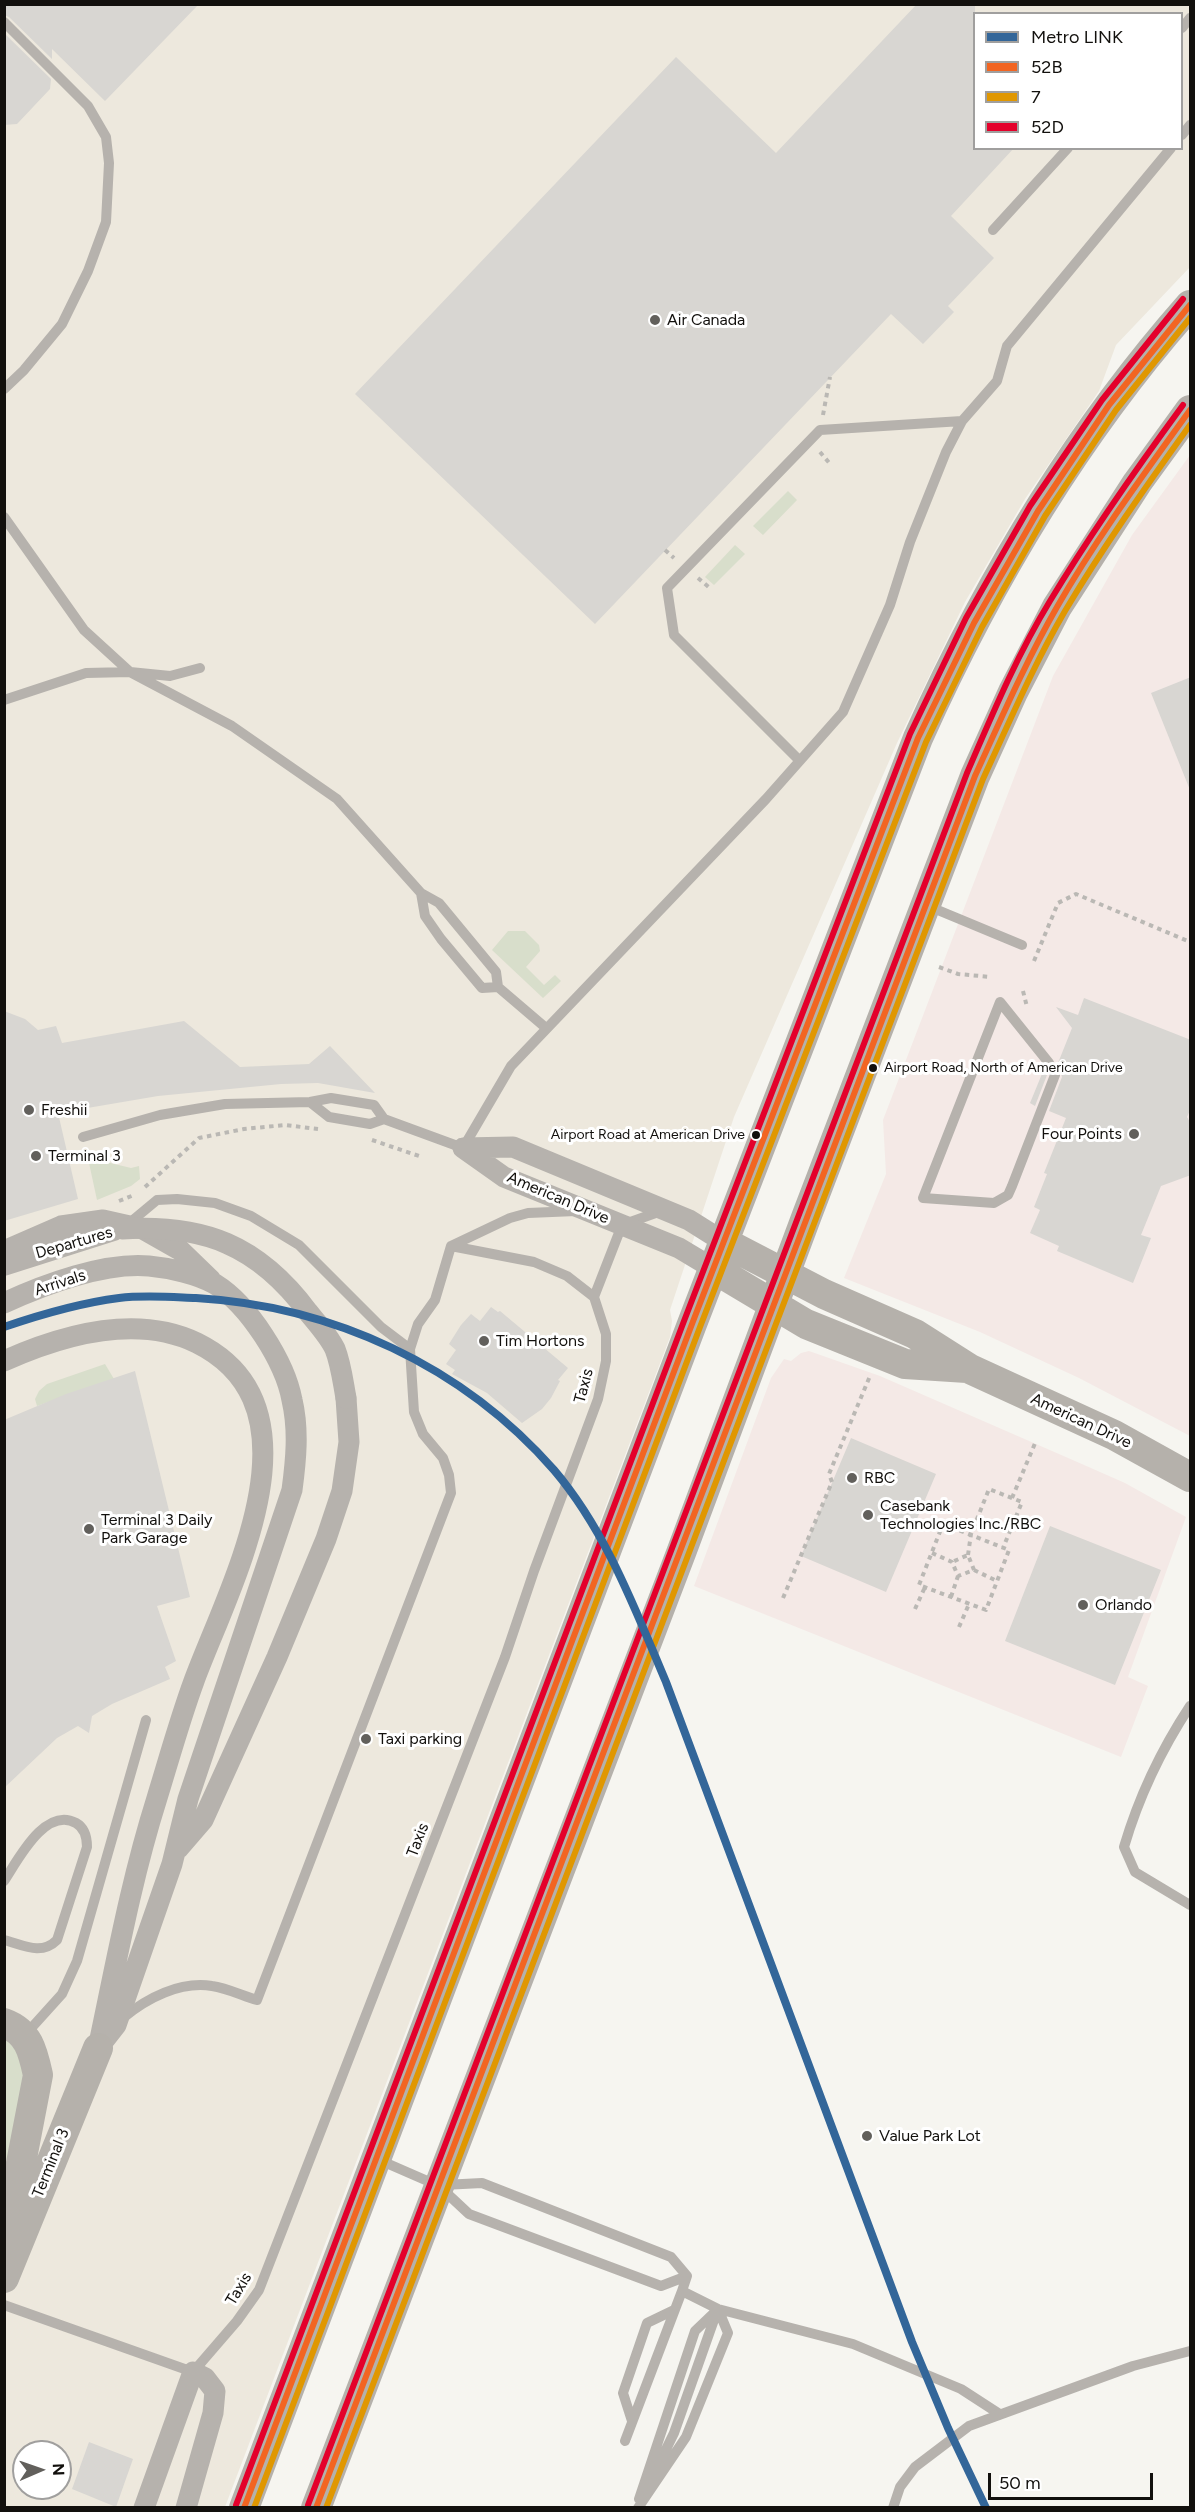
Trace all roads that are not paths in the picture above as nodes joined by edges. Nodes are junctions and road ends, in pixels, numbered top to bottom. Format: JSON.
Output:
{"nodes":[{"id":1,"x":4,"y":22,"type":"edge"},
{"id":2,"x":1066,"y":150,"type":"edge"},
{"id":3,"x":1169,"y":150,"type":"edge"},
{"id":4,"x":993,"y":230,"type":"dead end"},
{"id":5,"x":1191,"y":305,"type":"edge"},
{"id":6,"x":4,"y":389,"type":"edge"},
{"id":7,"x":1191,"y":410,"type":"edge"},
{"id":8,"x":962,"y":421,"type":"junction"},
{"id":9,"x":4,"y":517,"type":"edge"},
{"id":10,"x":200,"y":669,"type":"dead end"},
{"id":11,"x":130,"y":672,"type":"junction"},
{"id":12,"x":4,"y":700,"type":"edge"},
{"id":13,"x":800,"y":760,"type":"junction"},
{"id":14,"x":421,"y":893,"type":"junction"},
{"id":15,"x":924,"y":905,"type":"junction"},
{"id":16,"x":1022,"y":945,"type":"dead end"},
{"id":17,"x":498,"y":987,"type":"junction"},
{"id":18,"x":1000,"y":1002,"type":"joint"},
{"id":19,"x":546,"y":1028,"type":"junction"},
{"id":20,"x":310,"y":1102,"type":"junction"},
{"id":21,"x":384,"y":1119,"type":"junction"},
{"id":22,"x":83,"y":1137,"type":"dead end"},
{"id":23,"x":463,"y":1148,"type":"junction"},
{"id":24,"x":664,"y":1210,"type":"junction"},
{"id":25,"x":587,"y":1211,"type":"junction"},
{"id":26,"x":622,"y":1225,"type":"junction"},
{"id":27,"x":127,"y":1226,"type":"junction"},
{"id":28,"x":451,"y":1246,"type":"junction"},
{"id":29,"x":4,"y":1251,"type":"edge"},
{"id":30,"x":719,"y":1255,"type":"junction"},
{"id":31,"x":4,"y":1265,"type":"edge"},
{"id":32,"x":785,"y":1275,"type":"junction"},
{"id":33,"x":215,"y":1284,"type":"junction"},
{"id":34,"x":594,"y":1297,"type":"junction"},
{"id":35,"x":4,"y":1303,"type":"edge"},
{"id":36,"x":774,"y":1305,"type":"junction"},
{"id":37,"x":410,"y":1349,"type":"junction"},
{"id":38,"x":4,"y":1361,"type":"edge"},
{"id":39,"x":970,"y":1369,"type":"junction"},
{"id":40,"x":1191,"y":1477,"type":"edge"},
{"id":41,"x":1191,"y":1706,"type":"edge"},
{"id":42,"x":146,"y":1720,"type":"dead end"},
{"id":43,"x":176,"y":1852,"type":"junction"},
{"id":44,"x":4,"y":1881,"type":"edge"},
{"id":45,"x":1191,"y":1905,"type":"edge"},
{"id":46,"x":4,"y":1940,"type":"edge"},
{"id":47,"x":116,"y":2025,"type":"junction"},
{"id":48,"x":15,"y":2029,"type":"edge"},
{"id":49,"x":98,"y":2048,"type":"junction"},
{"id":50,"x":377,"y":2159,"type":"junction"},
{"id":51,"x":439,"y":2186,"type":"junction"},
{"id":52,"x":4,"y":2251,"type":"edge"},
{"id":53,"x":687,"y":2276,"type":"junction"},
{"id":54,"x":4,"y":2278,"type":"edge"},
{"id":55,"x":682,"y":2291,"type":"junction"},
{"id":56,"x":4,"y":2305,"type":"edge"},
{"id":57,"x":718,"y":2309,"type":"junction"},
{"id":58,"x":674,"y":2310,"type":"junction"},
{"id":59,"x":1191,"y":2351,"type":"edge"},
{"id":60,"x":194,"y":2372,"type":"junction"},
{"id":61,"x":998,"y":2413,"type":"junction"},
{"id":62,"x":632,"y":2421,"type":"junction"},
{"id":63,"x":625,"y":2441,"type":"dead end"},
{"id":64,"x":144,"y":2508,"type":"edge"},
{"id":65,"x":186,"y":2508,"type":"edge"},
{"id":66,"x":244,"y":2508,"type":"edge"},
{"id":67,"x":316,"y":2508,"type":"edge"},
{"id":68,"x":637,"y":2508,"type":"edge"},
{"id":69,"x":893,"y":2508,"type":"edge"}],
"edges":[{"from":1,"to":6,"type":"lane"},
{"from":2,"to":4,"type":"lane"},
{"from":3,"to":8,"type":"lane"},
{"from":5,"to":30,"type":"main road"},
{"from":7,"to":15,"type":"main road"},
{"from":8,"to":13,"type":"lane"},
{"from":8,"to":13,"type":"lane"},
{"from":9,"to":11,"type":"lane"},
{"from":10,"to":11,"type":"lane"},
{"from":11,"to":12,"type":"lane"},
{"from":11,"to":14,"type":"lane"},
{"from":13,"to":19,"type":"lane"},
{"from":14,"to":17,"type":"lane"},
{"from":14,"to":17,"type":"lane"},
{"from":15,"to":16,"type":"lane"},
{"from":15,"to":32,"type":"main road"},
{"from":17,"to":19,"type":"lane"},
{"from":18,"to":18,"type":"lane"},
{"from":19,"to":23,"type":"lane"},
{"from":20,"to":21,"type":"lane"},
{"from":20,"to":21,"type":"lane"},
{"from":20,"to":22,"type":"lane"},
{"from":21,"to":23,"type":"lane"},
{"from":23,"to":24,"type":"street","name":"American Drive"},
{"from":23,"to":25,"type":"street","name":"American Drive"},
{"from":24,"to":26,"type":"lane"},
{"from":24,"to":30,"type":"street","name":"American Drive"},
{"from":25,"to":26,"type":"street","name":"American Drive"},
{"from":25,"to":28,"type":"lane"},
{"from":26,"to":30,"type":"street","name":"American Drive"},
{"from":26,"to":34,"type":"lane"},
{"from":27,"to":29,"type":"street"},
{"from":27,"to":33,"type":"street"},
{"from":27,"to":37,"type":"lane"},
{"from":28,"to":34,"type":"lane"},
{"from":28,"to":37,"type":"lane"},
{"from":30,"to":32,"type":"main road","name":"American Drive"},
{"from":30,"to":36,"type":"main road","name":"American Drive"},
{"from":30,"to":50,"type":"main road"},
{"from":31,"to":43,"type":"street","name":"Departures","bridge":true},
{"from":32,"to":36,"type":"main road"},
{"from":32,"to":39,"type":"main road","name":"American Drive"},
{"from":33,"to":35,"type":"street","name":"Arrivals"},
{"from":33,"to":43,"type":"street"},
{"from":34,"to":60,"type":"lane","name":"Taxis"},
{"from":36,"to":39,"type":"main road","name":"American Drive"},
{"from":36,"to":51,"type":"main road"},
{"from":37,"to":47,"type":"lane"},
{"from":38,"to":49,"type":"street"},
{"from":39,"to":40,"type":"main road","name":"American Drive"},
{"from":41,"to":45,"type":"lane"},
{"from":42,"to":48,"type":"lane"},
{"from":43,"to":47,"type":"street"},
{"from":44,"to":46,"type":"lane"},
{"from":47,"to":49,"type":"street"},
{"from":48,"to":52,"type":"main road"},
{"from":49,"to":54,"type":"main road","name":"Terminal 3"},
{"from":50,"to":51,"type":"lane"},
{"from":50,"to":66,"type":"main road"},
{"from":51,"to":53,"type":"lane"},
{"from":51,"to":53,"type":"lane"},
{"from":51,"to":67,"type":"main road"},
{"from":53,"to":55,"type":"lane"},
{"from":55,"to":57,"type":"lane"},
{"from":55,"to":58,"type":"lane"},
{"from":56,"to":60,"type":"lane"},
{"from":57,"to":61,"type":"lane"},
{"from":57,"to":68,"type":"lane"},
{"from":57,"to":68,"type":"lane"},
{"from":58,"to":62,"type":"lane"},
{"from":58,"to":62,"type":"lane"},
{"from":59,"to":61,"type":"lane"},
{"from":60,"to":64,"type":"street"},
{"from":60,"to":65,"type":"street"},
{"from":61,"to":69,"type":"lane"},
{"from":62,"to":63,"type":"lane"}]}
